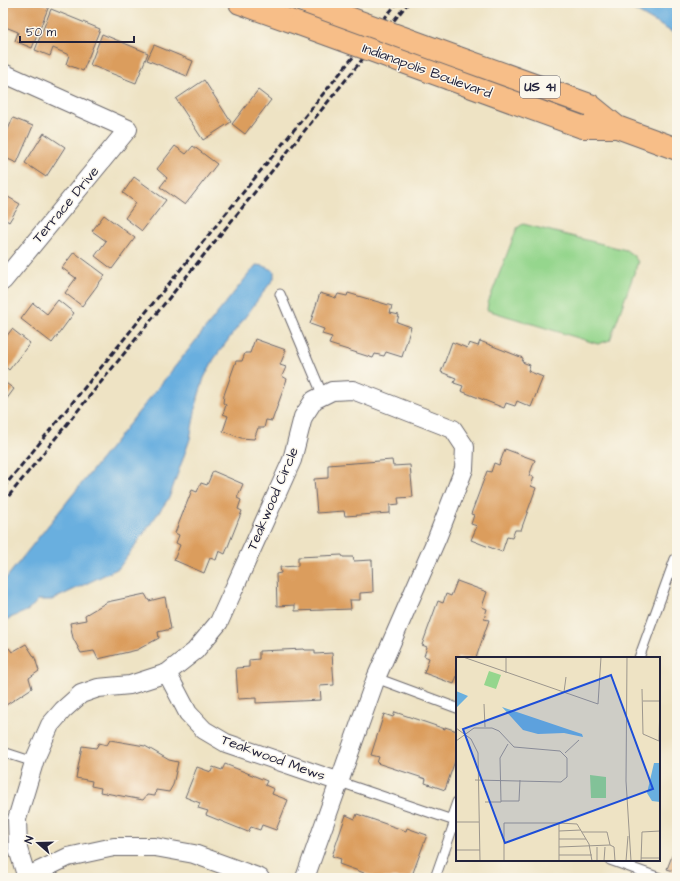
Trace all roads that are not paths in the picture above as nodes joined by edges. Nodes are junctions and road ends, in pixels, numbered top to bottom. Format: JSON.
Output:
{"nodes":[{"id":1,"x":240,"y":3,"type":"edge"},
{"id":2,"x":308,"y":3,"type":"edge"},
{"id":3,"x":3,"y":73,"type":"edge"},
{"id":4,"x":617,"y":127,"type":"junction"},
{"id":5,"x":677,"y":148,"type":"edge"},
{"id":6,"x":3,"y":281,"type":"edge"},
{"id":7,"x":280,"y":294,"type":"dead end"},
{"id":8,"x":323,"y":396,"type":"junction"},
{"id":9,"x":676,"y":557,"type":"edge"},
{"id":10,"x":639,"y":657,"type":"edge"},
{"id":11,"x":167,"y":673,"type":"junction"},
{"id":12,"x":376,"y":678,"type":"junction"},
{"id":13,"x":456,"y":708,"type":"edge"},
{"id":14,"x":3,"y":752,"type":"edge"},
{"id":15,"x":34,"y":762,"type":"junction"},
{"id":16,"x":340,"y":782,"type":"junction"},
{"id":17,"x":456,"y":805,"type":"edge"},
{"id":18,"x":451,"y":819,"type":"junction"},
{"id":19,"x":613,"y":861,"type":"edge"},
{"id":20,"x":26,"y":877,"type":"edge"},
{"id":21,"x":260,"y":878,"type":"edge"},
{"id":22,"x":305,"y":878,"type":"edge"},
{"id":23,"x":435,"y":878,"type":"edge"},
{"id":24,"x":660,"y":878,"type":"edge"}],
"edges":[{"from":1,"to":4,"type":"highway","name":"Indianapolis Boulevard","number":"US 41","bridge":true},
{"from":2,"to":4,"type":"highway","name":"Indianapolis Boulevard","number":"US 41","bridge":true},
{"from":3,"to":6,"type":"street","name":"Terrace Drive"},
{"from":4,"to":5,"type":"highway","name":"Indianapolis Boulevard","number":"US 41"},
{"from":7,"to":8,"type":"lane"},
{"from":8,"to":11,"type":"street","name":"Teakwood Circle"},
{"from":8,"to":12,"type":"street","name":"Teakwood Circle"},
{"from":9,"to":10,"type":"lane"},
{"from":11,"to":15,"type":"street","name":"Teakwood Circle"},
{"from":11,"to":16,"type":"street","name":"Teakwood Mews"},
{"from":12,"to":13,"type":"lane"},
{"from":12,"to":16,"type":"street","name":"Teakwood Circle"},
{"from":14,"to":15,"type":"lane"},
{"from":15,"to":20,"type":"street","name":"Teakwood Circle"},
{"from":16,"to":18,"type":"lane"},
{"from":16,"to":22,"type":"street","name":"Teakwood Circle"},
{"from":17,"to":18,"type":"lane"},
{"from":18,"to":23,"type":"lane"},
{"from":19,"to":24,"type":"lane"},
{"from":20,"to":21,"type":"street"}]}
